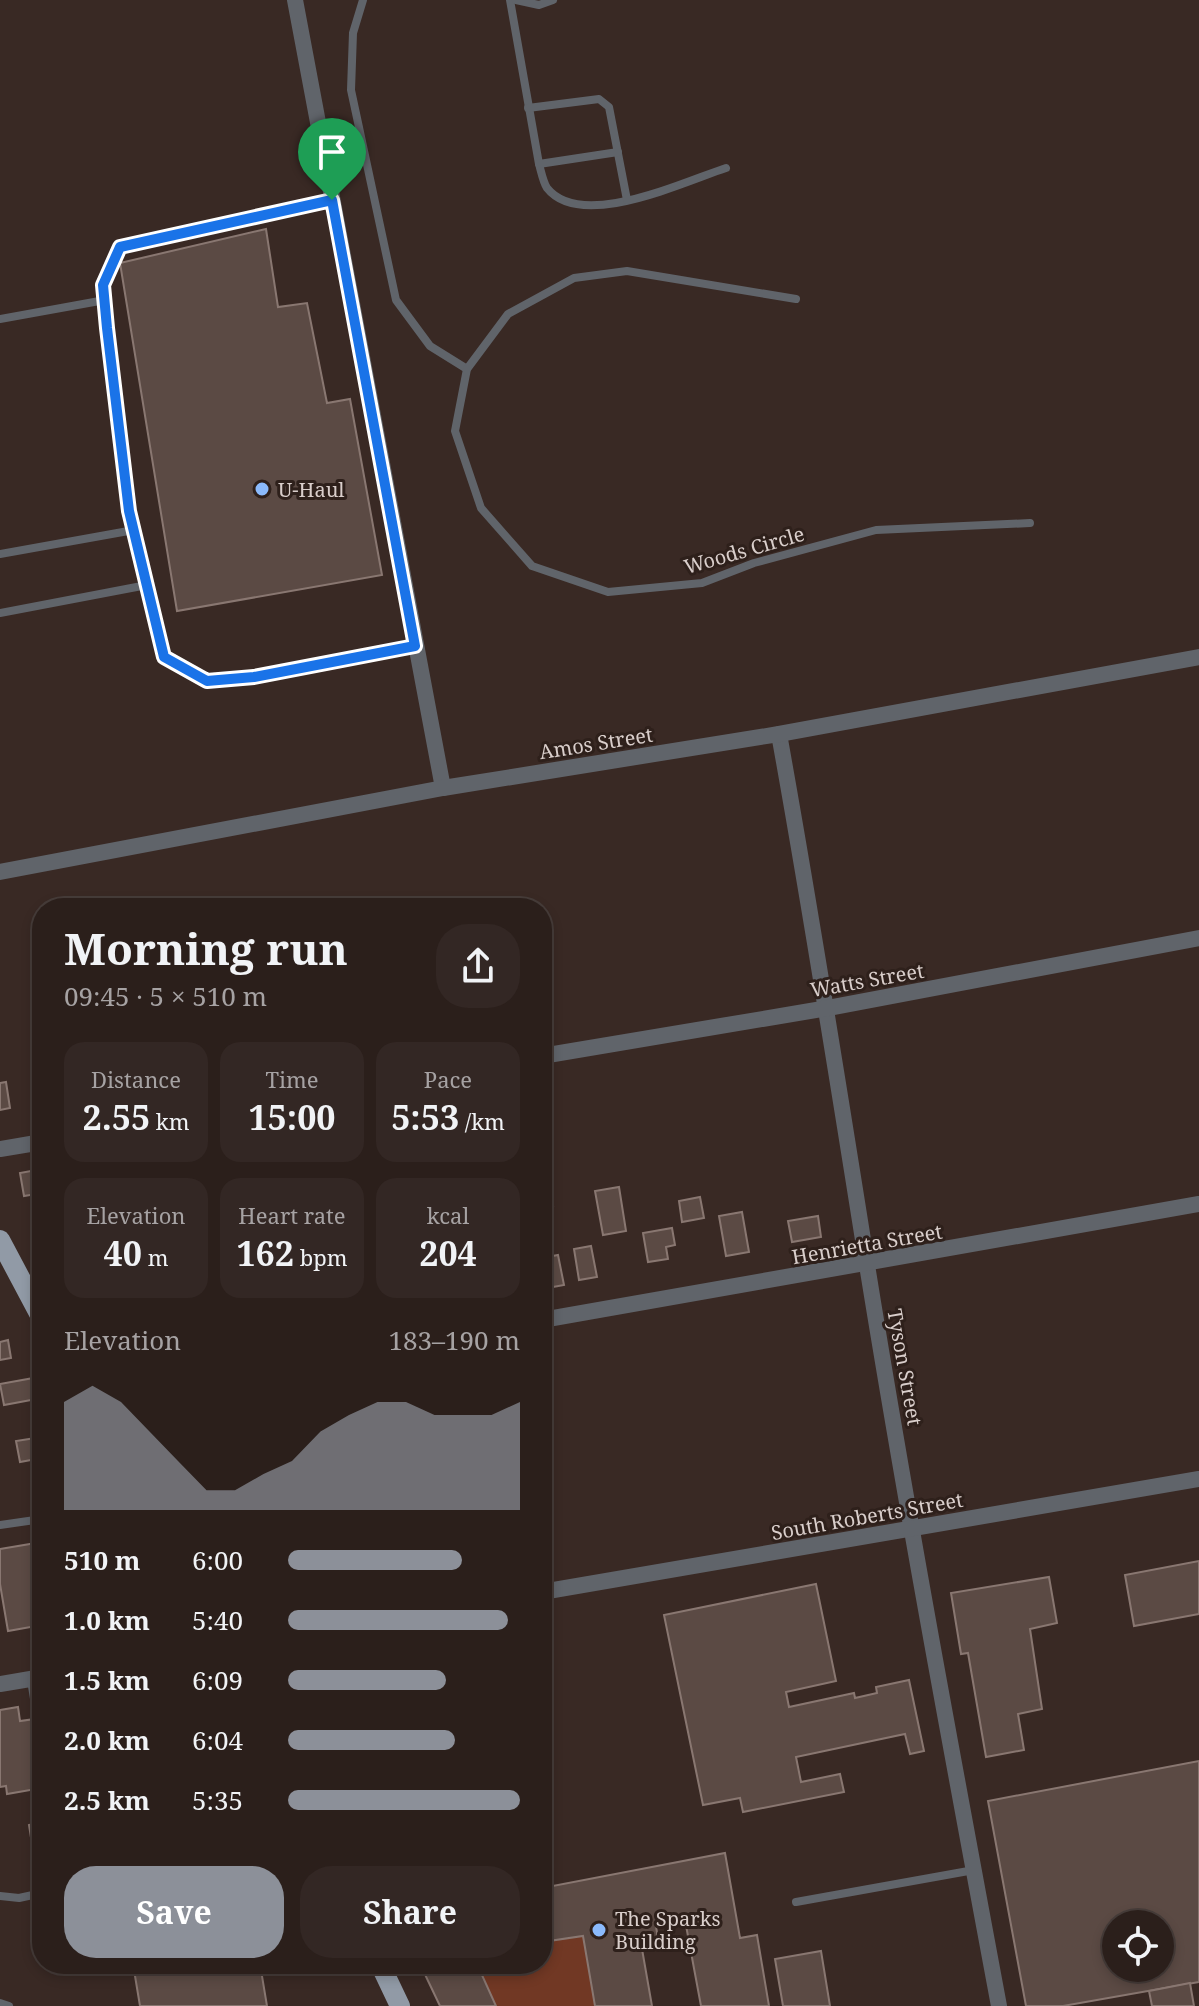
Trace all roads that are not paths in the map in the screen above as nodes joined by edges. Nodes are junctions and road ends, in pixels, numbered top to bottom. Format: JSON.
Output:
{"nodes":[{"id":1,"x":295,"y":0,"type":"edge"},
{"id":2,"x":363,"y":0,"type":"edge"},
{"id":3,"x":513,"y":0,"type":"edge"},
{"id":4,"x":553,"y":0,"type":"edge"},
{"id":5,"x":528,"y":108,"type":"junction"},
{"id":6,"x":618,"y":152,"type":"junction"},
{"id":7,"x":539,"y":164,"type":"junction"},
{"id":8,"x":726,"y":168,"type":"dead end"},
{"id":9,"x":332,"y":200,"type":"junction"},
{"id":10,"x":627,"y":200,"type":"junction"},
{"id":11,"x":796,"y":299,"type":"dead end"},
{"id":12,"x":105,"y":300,"type":"junction"},
{"id":13,"x":0,"y":319,"type":"edge"},
{"id":14,"x":467,"y":369,"type":"junction"},
{"id":15,"x":1030,"y":523,"type":"dead end"},
{"id":16,"x":134,"y":530,"type":"junction"},
{"id":17,"x":0,"y":554,"type":"edge"},
{"id":18,"x":147,"y":585,"type":"junction"},
{"id":19,"x":0,"y":613,"type":"edge"},
{"id":20,"x":415,"y":646,"type":"junction"},
{"id":21,"x":1199,"y":657,"type":"edge"},
{"id":22,"x":779,"y":734,"type":"junction"},
{"id":23,"x":443,"y":788,"type":"junction"},
{"id":24,"x":0,"y":872,"type":"edge"},
{"id":25,"x":1199,"y":938,"type":"edge"},
{"id":26,"x":828,"y":1008,"type":"junction"},
{"id":27,"x":552,"y":1054,"type":"edge"},
{"id":28,"x":32,"y":1144,"type":"edge"},
{"id":29,"x":0,"y":1149,"type":"edge"},
{"id":30,"x":1199,"y":1204,"type":"edge"},
{"id":31,"x":0,"y":1240,"type":"edge"},
{"id":32,"x":867,"y":1265,"type":"junction"},
{"id":33,"x":32,"y":1300,"type":"edge"},
{"id":34,"x":552,"y":1318,"type":"edge"},
{"id":35,"x":1199,"y":1479,"type":"edge"},
{"id":36,"x":32,"y":1520,"type":"edge"},
{"id":37,"x":0,"y":1525,"type":"edge"},
{"id":38,"x":912,"y":1528,"type":"junction"},
{"id":39,"x":552,"y":1590,"type":"edge"},
{"id":40,"x":32,"y":1679,"type":"edge"},
{"id":41,"x":0,"y":1684,"type":"edge"},
{"id":42,"x":974,"y":1870,"type":"junction"},
{"id":43,"x":32,"y":1895,"type":"edge"},
{"id":44,"x":0,"y":1896,"type":"edge"},
{"id":45,"x":796,"y":1902,"type":"dead end"},
{"id":46,"x":385,"y":1974,"type":"edge"},
{"id":47,"x":0,"y":2003,"type":"edge"},
{"id":48,"x":9,"y":2006,"type":"edge"},
{"id":49,"x":400,"y":2006,"type":"edge"},
{"id":50,"x":999,"y":2006,"type":"edge"}],
"edges":[{"from":1,"to":9,"type":"street"},
{"from":2,"to":14,"type":"lane"},
{"from":3,"to":4,"type":"lane"},
{"from":3,"to":5,"type":"lane"},
{"from":5,"to":6,"type":"lane"},
{"from":5,"to":7,"type":"lane"},
{"from":6,"to":7,"type":"lane"},
{"from":6,"to":10,"type":"lane"},
{"from":7,"to":10,"type":"lane"},
{"from":8,"to":10,"type":"lane"},
{"from":9,"to":12,"type":"lane"},
{"from":9,"to":20,"type":"street"},
{"from":11,"to":14,"type":"lane","name":"Woods Circle"},
{"from":12,"to":13,"type":"lane"},
{"from":12,"to":16,"type":"lane"},
{"from":14,"to":15,"type":"lane","name":"Woods Circle"},
{"from":16,"to":17,"type":"lane"},
{"from":16,"to":18,"type":"lane"},
{"from":18,"to":19,"type":"lane"},
{"from":18,"to":20,"type":"lane"},
{"from":20,"to":23,"type":"street"},
{"from":21,"to":22,"type":"street","name":"Amos Street"},
{"from":22,"to":23,"type":"street","name":"Amos Street"},
{"from":22,"to":26,"type":"street","name":"Tyson Street"},
{"from":23,"to":24,"type":"street","name":"Amos Street"},
{"from":25,"to":26,"type":"street","name":"Watts Street"},
{"from":26,"to":27,"type":"street","name":"Watts Street"},
{"from":26,"to":32,"type":"street","name":"Tyson Street"},
{"from":28,"to":29,"type":"street"},
{"from":30,"to":32,"type":"street","name":"Henrietta Street"},
{"from":31,"to":33,"type":"main road"},
{"from":32,"to":34,"type":"street","name":"Henrietta Street"},
{"from":32,"to":38,"type":"street","name":"Tyson Street"},
{"from":35,"to":38,"type":"street","name":"South Roberts Street"},
{"from":36,"to":37,"type":"lane"},
{"from":38,"to":39,"type":"street","name":"South Roberts Street"},
{"from":38,"to":42,"type":"street","name":"Tyson Street"},
{"from":40,"to":41,"type":"street"},
{"from":42,"to":45,"type":"lane"},
{"from":42,"to":50,"type":"street","name":"Tyson Street"},
{"from":43,"to":44,"type":"lane"},
{"from":46,"to":49,"type":"main road"},
{"from":47,"to":48,"type":"lane"}]}
